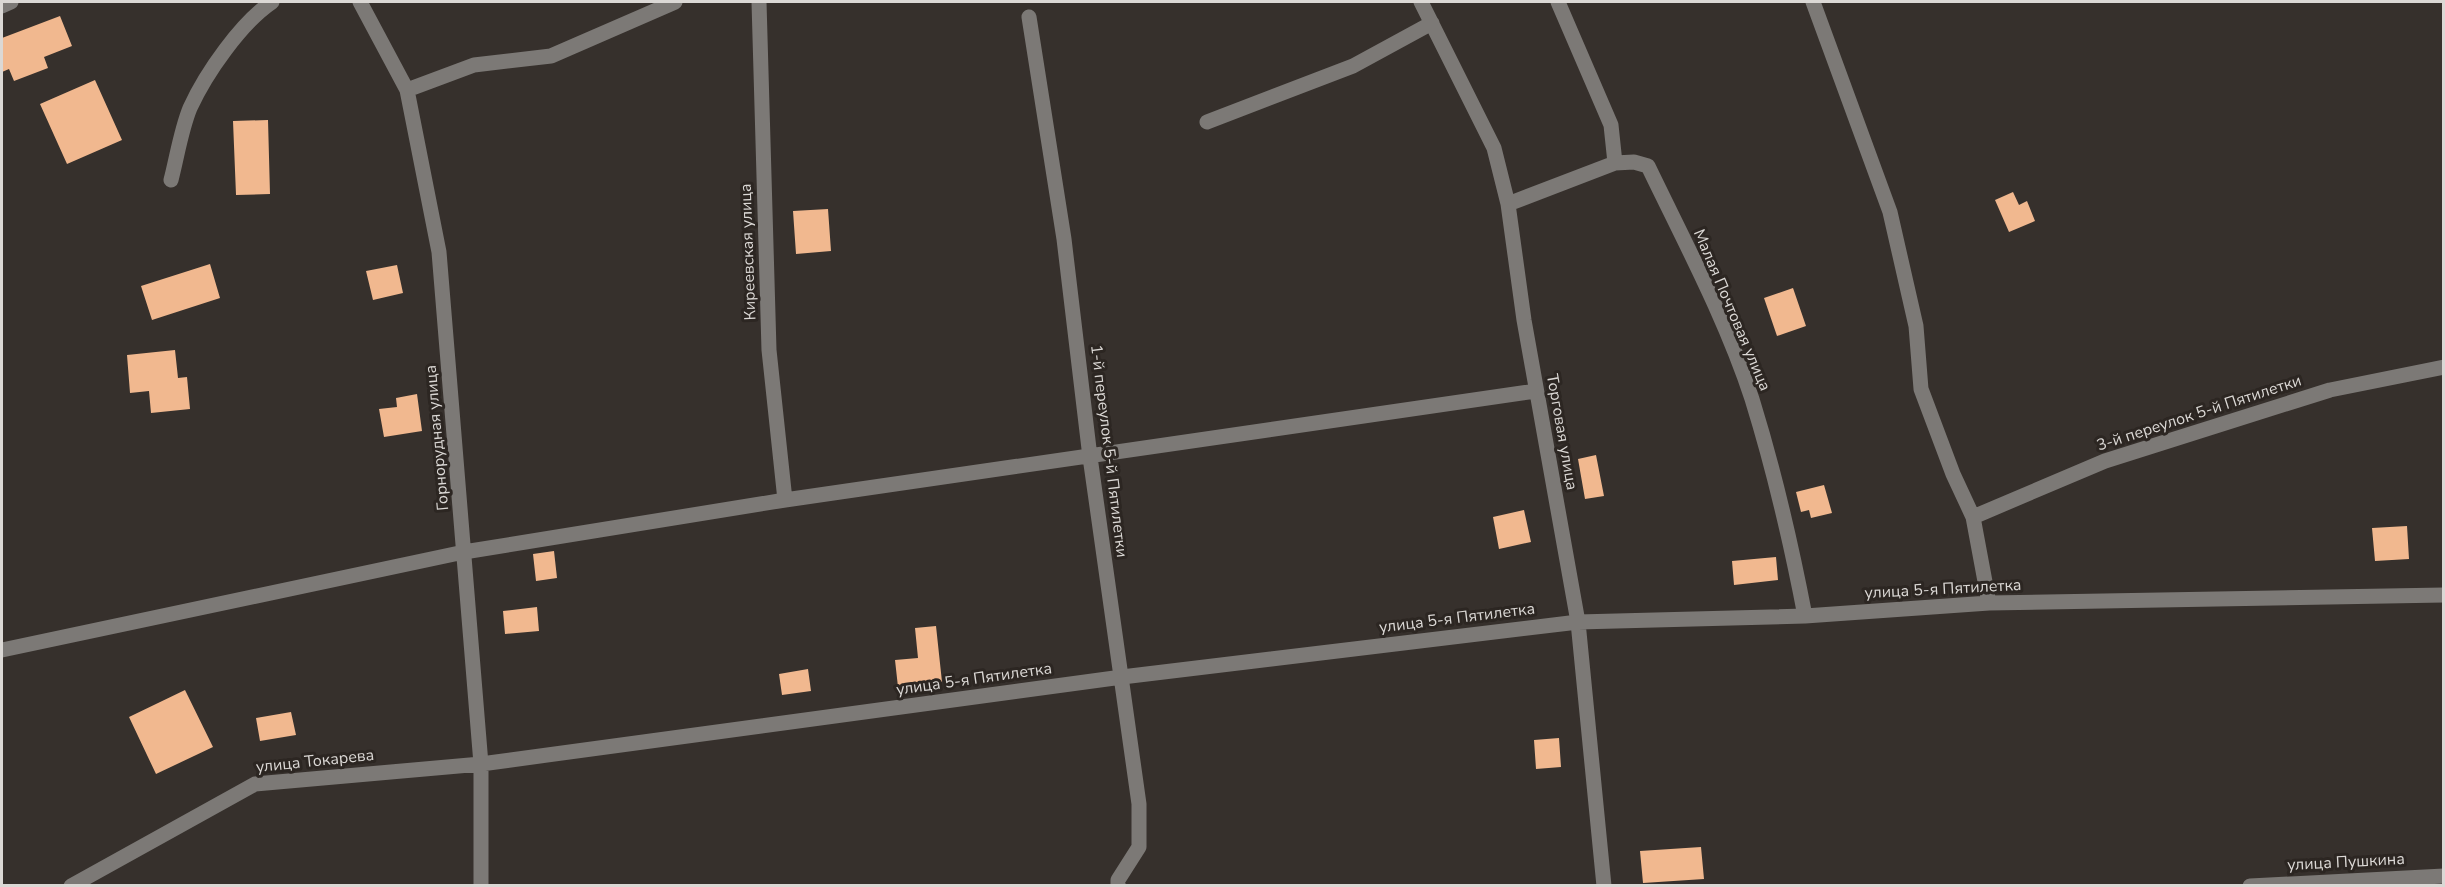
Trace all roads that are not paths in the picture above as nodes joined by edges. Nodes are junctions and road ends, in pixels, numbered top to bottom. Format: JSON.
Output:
{"nodes":[{"id":1,"x":11,"y":2,"type":"edge"},
{"id":2,"x":272,"y":2,"type":"edge"},
{"id":3,"x":360,"y":2,"type":"edge"},
{"id":4,"x":675,"y":2,"type":"edge"},
{"id":5,"x":759,"y":2,"type":"edge"},
{"id":6,"x":1421,"y":2,"type":"edge"},
{"id":7,"x":1558,"y":2,"type":"edge"},
{"id":8,"x":1813,"y":2,"type":"edge"},
{"id":9,"x":2,"y":6,"type":"edge"},
{"id":10,"x":1029,"y":17,"type":"dead end"},
{"id":11,"x":1432,"y":23,"type":"junction"},
{"id":12,"x":407,"y":90,"type":"junction"},
{"id":13,"x":1207,"y":122,"type":"dead end"},
{"id":14,"x":1615,"y":163,"type":"junction"},
{"id":15,"x":171,"y":180,"type":"dead end"},
{"id":16,"x":1508,"y":204,"type":"junction"},
{"id":17,"x":2444,"y":367,"type":"edge"},
{"id":18,"x":1536,"y":391,"type":"junction"},
{"id":19,"x":1090,"y":457,"type":"junction"},
{"id":20,"x":785,"y":500,"type":"junction"},
{"id":21,"x":1973,"y":517,"type":"junction"},
{"id":22,"x":464,"y":552,"type":"junction"},
{"id":23,"x":2444,"y":595,"type":"edge"},
{"id":24,"x":1989,"y":603,"type":"junction"},
{"id":25,"x":1805,"y":616,"type":"junction"},
{"id":26,"x":1578,"y":622,"type":"junction"},
{"id":27,"x":2,"y":650,"type":"edge"},
{"id":28,"x":1122,"y":677,"type":"junction"},
{"id":29,"x":481,"y":764,"type":"junction"},
{"id":30,"x":2444,"y":876,"type":"edge"},
{"id":31,"x":71,"y":885,"type":"edge"},
{"id":32,"x":481,"y":885,"type":"edge"},
{"id":33,"x":1118,"y":885,"type":"edge"},
{"id":34,"x":1604,"y":885,"type":"edge"},
{"id":35,"x":2250,"y":885,"type":"edge"}],
"edges":[{"from":1,"to":9,"type":"street"},
{"from":2,"to":15,"type":"street"},
{"from":3,"to":12,"type":"street","name":"Горнорудная улица"},
{"from":4,"to":12,"type":"street"},
{"from":5,"to":20,"type":"street","name":"Киреевская улица"},
{"from":6,"to":11,"type":"street","name":"Торговая улица"},
{"from":7,"to":14,"type":"street"},
{"from":8,"to":21,"type":"street"},
{"from":10,"to":19,"type":"street","name":"1-й переулок 5-й Пятилетки"},
{"from":11,"to":13,"type":"street"},
{"from":11,"to":16,"type":"street","name":"Торговая улица"},
{"from":12,"to":22,"type":"street","name":"Горнорудная улица"},
{"from":14,"to":16,"type":"street","name":"Малая Почтовая улица"},
{"from":14,"to":25,"type":"street","name":"Малая Почтовая улица"},
{"from":16,"to":18,"type":"street","name":"Торговая улица"},
{"from":17,"to":21,"type":"street","name":"3-й переулок 5-й Пятилетки"},
{"from":18,"to":19,"type":"street"},
{"from":18,"to":26,"type":"street","name":"Торговая улица"},
{"from":19,"to":20,"type":"street"},
{"from":19,"to":28,"type":"street","name":"1-й переулок 5-й Пятилетки"},
{"from":20,"to":22,"type":"street"},
{"from":21,"to":24,"type":"street"},
{"from":22,"to":27,"type":"street"},
{"from":22,"to":29,"type":"street","name":"Горнорудная улица"},
{"from":23,"to":24,"type":"street","name":"улица 5-я Пятилетка"},
{"from":24,"to":25,"type":"street","name":"улица 5-я Пятилетка"},
{"from":25,"to":26,"type":"street","name":"улица 5-я Пятилетка"},
{"from":26,"to":28,"type":"street","name":"улица 5-я Пятилетка"},
{"from":26,"to":34,"type":"street","name":"Торговая улица"},
{"from":28,"to":29,"type":"street","name":"улица 5-я Пятилетка"},
{"from":28,"to":33,"type":"street","name":"1-й переулок 5-й Пятилетки"},
{"from":29,"to":31,"type":"street","name":"улица Токарева"},
{"from":29,"to":32,"type":"street","name":"Горнорудная улица"},
{"from":30,"to":35,"type":"street","name":"улица Пушкина"}]}
